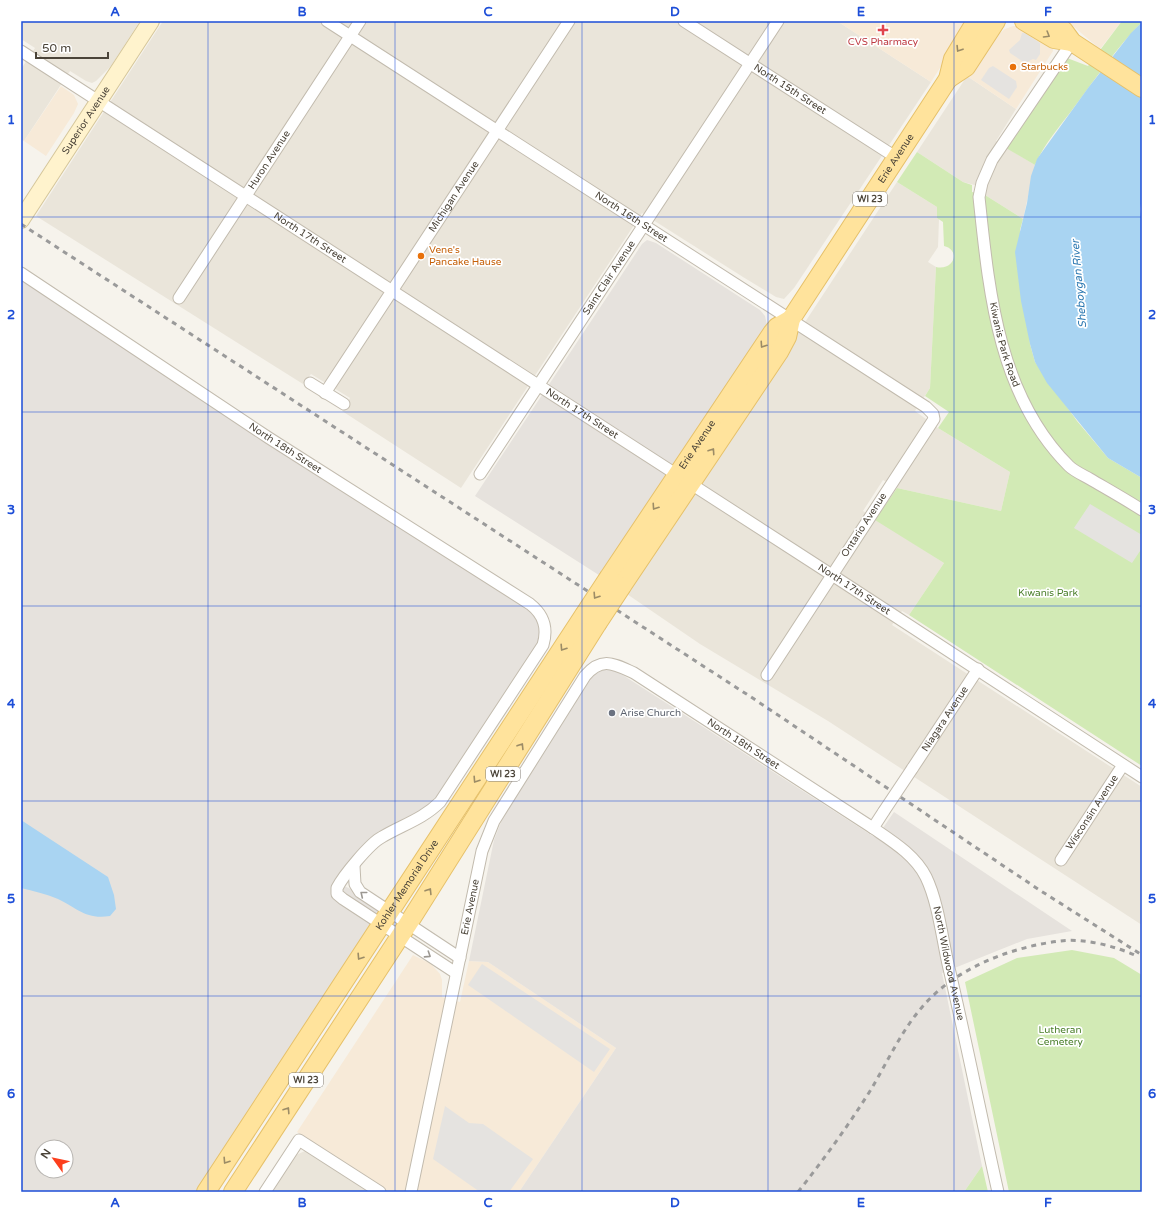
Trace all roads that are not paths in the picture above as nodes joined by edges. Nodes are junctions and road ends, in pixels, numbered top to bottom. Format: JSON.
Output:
{"nodes":[{"id":1,"x":151,"y":21,"type":"edge"},
{"id":2,"x":327,"y":21,"type":"edge"},
{"id":3,"x":360,"y":21,"type":"edge"},
{"id":4,"x":569,"y":21,"type":"edge"},
{"id":5,"x":684,"y":21,"type":"edge"},
{"id":6,"x":778,"y":21,"type":"edge"},
{"id":7,"x":976,"y":21,"type":"edge"},
{"id":8,"x":996,"y":21,"type":"edge"},
{"id":9,"x":1024,"y":21,"type":"edge"},
{"id":10,"x":1053,"y":21,"type":"edge"},
{"id":11,"x":350,"y":36,"type":"junction"},
{"id":12,"x":1072,"y":42,"type":"junction"},
{"id":13,"x":21,"y":51,"type":"edge"},
{"id":14,"x":750,"y":63,"type":"junction"},
{"id":15,"x":948,"y":79,"type":"junction"},
{"id":16,"x":1142,"y":88,"type":"edge"},
{"id":17,"x":99,"y":101,"type":"junction"},
{"id":18,"x":497,"y":130,"type":"junction"},
{"id":19,"x":897,"y":158,"type":"junction"},
{"id":20,"x":246,"y":196,"type":"junction"},
{"id":21,"x":21,"y":220,"type":"edge"},
{"id":22,"x":645,"y":225,"type":"junction"},
{"id":23,"x":21,"y":273,"type":"edge"},
{"id":24,"x":391,"y":290,"type":"junction"},
{"id":25,"x":178,"y":298,"type":"dead end"},
{"id":26,"x":791,"y":319,"type":"junction"},
{"id":27,"x":310,"y":383,"type":"dead end"},
{"id":28,"x":538,"y":386,"type":"junction"},
{"id":29,"x":325,"y":393,"type":"junction"},
{"id":30,"x":344,"y":404,"type":"dead end"},
{"id":31,"x":934,"y":414,"type":"joint"},
{"id":32,"x":480,"y":474,"type":"dead end"},
{"id":33,"x":683,"y":479,"type":"junction"},
{"id":34,"x":1142,"y":510,"type":"edge"},
{"id":35,"x":832,"y":575,"type":"junction"},
{"id":36,"x":615,"y":582,"type":"joint"},
{"id":37,"x":591,"y":620,"type":"junction"},
{"id":38,"x":611,"y":663,"type":"joint"},
{"id":39,"x":978,"y":669,"type":"junction"},
{"id":40,"x":767,"y":675,"type":"dead end"},
{"id":41,"x":1123,"y":765,"type":"junction"},
{"id":42,"x":1142,"y":778,"type":"edge"},
{"id":43,"x":873,"y":828,"type":"junction"},
{"id":44,"x":1061,"y":860,"type":"dead end"},
{"id":45,"x":354,"y":866,"type":"junction"},
{"id":46,"x":386,"y":918,"type":"junction"},
{"id":47,"x":404,"y":930,"type":"junction"},
{"id":48,"x":460,"y":958,"type":"junction"},
{"id":49,"x":456,"y":973,"type":"junction"},
{"id":50,"x":206,"y":1192,"type":"edge"},
{"id":51,"x":233,"y":1192,"type":"edge"},
{"id":52,"x":265,"y":1192,"type":"edge"},
{"id":53,"x":380,"y":1192,"type":"edge"},
{"id":54,"x":411,"y":1192,"type":"edge"},
{"id":55,"x":998,"y":1192,"type":"edge"}],
"edges":[{"from":1,"to":17,"type":"street","name":"Superior Avenue"},
{"from":2,"to":11,"type":"street","name":"North 16th Street"},
{"from":3,"to":11,"type":"street","name":"Huron Avenue"},
{"from":4,"to":18,"type":"street","name":"Michigan Avenue"},
{"from":5,"to":14,"type":"street","name":"North 15th Street"},
{"from":6,"to":14,"type":"street","name":"Saint Clair Avenue"},
{"from":7,"to":15,"type":"main road","name":"Erie Avenue","number":"WI 23","one_way":true},
{"from":8,"to":15,"type":"main road","name":"Erie Avenue","number":"WI 23"},
{"from":9,"to":12,"type":"main road","one_way":true},
{"from":10,"to":12,"type":"main road"},
{"from":11,"to":18,"type":"street","name":"North 16th Street"},
{"from":11,"to":20,"type":"street","name":"Huron Avenue"},
{"from":12,"to":16,"type":"main road"},
{"from":12,"to":34,"type":"street","name":"Kiwanis Park Road"},
{"from":13,"to":17,"type":"street","name":"North 17th Street"},
{"from":14,"to":19,"type":"street","name":"North 15th Street"},
{"from":14,"to":22,"type":"street","name":"Saint Clair Avenue"},
{"from":15,"to":19,"type":"main road","name":"Erie Avenue","number":"WI 23"},
{"from":17,"to":20,"type":"street","name":"North 17th Street"},
{"from":17,"to":21,"type":"street","name":"Superior Avenue"},
{"from":18,"to":22,"type":"street","name":"North 16th Street"},
{"from":18,"to":24,"type":"street","name":"Michigan Avenue"},
{"from":19,"to":26,"type":"main road","name":"Erie Avenue","number":"WI 23"},
{"from":20,"to":24,"type":"street","name":"North 17th Street"},
{"from":20,"to":25,"type":"street","name":"Huron Avenue"},
{"from":22,"to":26,"type":"street","name":"North 16th Street"},
{"from":22,"to":28,"type":"street","name":"Saint Clair Avenue"},
{"from":23,"to":45,"type":"street","name":"North 18th Street"},
{"from":24,"to":28,"type":"street","name":"North 17th Street"},
{"from":24,"to":29,"type":"street","name":"Michigan Avenue"},
{"from":26,"to":31,"type":"street","name":"North 16th Street"},
{"from":26,"to":33,"type":"main road","name":"Erie Avenue","number":"WI 23"},
{"from":27,"to":29,"type":"street"},
{"from":28,"to":32,"type":"street","name":"Saint Clair Avenue"},
{"from":28,"to":33,"type":"street","name":"North 17th Street"},
{"from":29,"to":30,"type":"street"},
{"from":31,"to":35,"type":"street","name":"Ontario Avenue"},
{"from":33,"to":35,"type":"street","name":"North 17th Street"},
{"from":33,"to":36,"type":"main road","name":"Erie Avenue","number":"WI 23"},
{"from":35,"to":39,"type":"street","name":"North 17th Street"},
{"from":35,"to":40,"type":"street","name":"Ontario Avenue"},
{"from":36,"to":37,"type":"main road","name":"Kohler Memorial Drive","number":"WI 23","bridge":true},
{"from":37,"to":46,"type":"main road","name":"Kohler Memorial Drive","number":"WI 23","one_way":true},
{"from":47,"to":37,"type":"main road","name":"Kohler Memorial Drive","number":"WI 23","one_way":true},
{"from":38,"to":43,"type":"street","name":"North 18th Street"},
{"from":38,"to":48,"type":"street","name":"Erie Avenue"},
{"from":39,"to":41,"type":"street","name":"North 17th Street"},
{"from":39,"to":43,"type":"street","name":"Niagara Avenue","bridge":true},
{"from":41,"to":42,"type":"street","name":"North 17th Street"},
{"from":41,"to":44,"type":"street","name":"Wisconsin Avenue"},
{"from":43,"to":55,"type":"street","name":"North Wildwood Avenue"},
{"from":46,"to":45,"type":"street","one_way":true},
{"from":45,"to":46,"type":"street"},
{"from":46,"to":47,"type":"street"},
{"from":46,"to":50,"type":"main road","name":"Kohler Memorial Drive","number":"WI 23","one_way":true},
{"from":47,"to":48,"type":"street"},
{"from":47,"to":49,"type":"street","one_way":true},
{"from":51,"to":47,"type":"main road","name":"Kohler Memorial Drive","number":"WI 23","one_way":true},
{"from":48,"to":49,"type":"street","name":"Erie Avenue"},
{"from":49,"to":54,"type":"street","name":"Erie Avenue"},
{"from":52,"to":53,"type":"street"}]}
